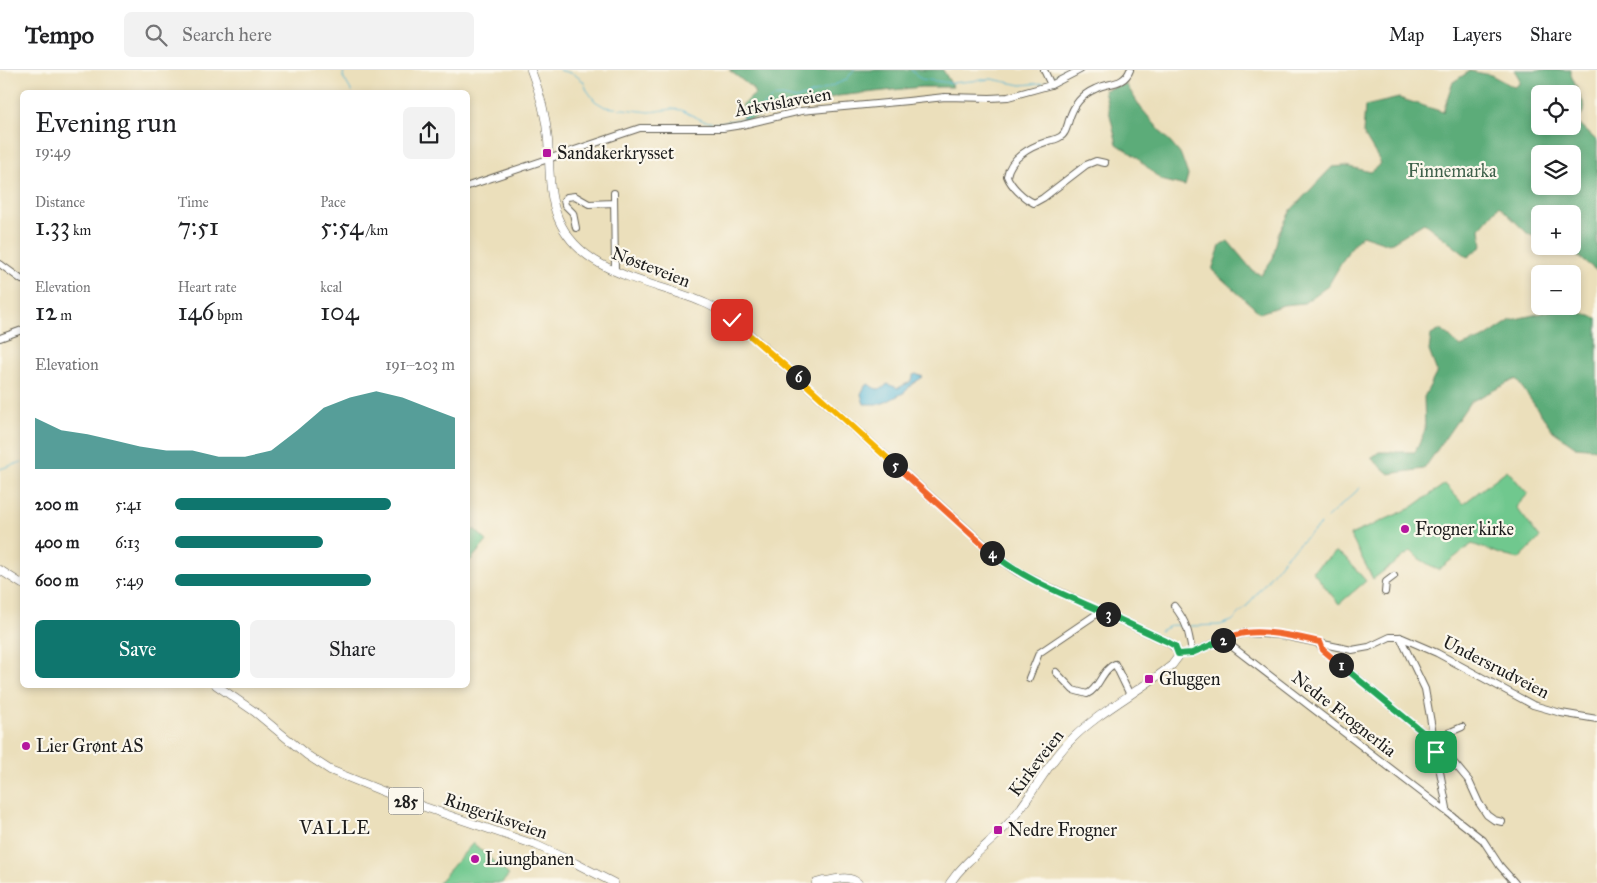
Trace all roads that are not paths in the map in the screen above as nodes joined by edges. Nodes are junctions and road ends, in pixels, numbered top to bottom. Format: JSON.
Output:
{"nodes":[{"id":1,"x":531,"y":70,"type":"edge"},
{"id":2,"x":1044,"y":70,"type":"edge"},
{"id":3,"x":1080,"y":70,"type":"edge"},
{"id":4,"x":1130,"y":70,"type":"edge"},
{"id":5,"x":1049,"y":82,"type":"junction"},
{"id":6,"x":549,"y":158,"type":"junction"},
{"id":7,"x":1104,"y":163,"type":"dead end"},
{"id":8,"x":470,"y":185,"type":"edge"},
{"id":9,"x":614,"y":194,"type":"dead end"},
{"id":10,"x":614,"y":203,"type":"junction"},
{"id":11,"x":576,"y":228,"type":"dead end"},
{"id":12,"x":0,"y":264,"type":"edge"},
{"id":13,"x":615,"y":271,"type":"junction"},
{"id":14,"x":20,"y":279,"type":"edge"},
{"id":15,"x":20,"y":331,"type":"edge"},
{"id":16,"x":0,"y":338,"type":"edge"},
{"id":17,"x":0,"y":570,"type":"edge"},
{"id":18,"x":0,"y":575,"type":"edge"},
{"id":19,"x":1394,"y":576,"type":"dead end"},
{"id":20,"x":20,"y":584,"type":"edge"},
{"id":21,"x":20,"y":584,"type":"edge"},
{"id":22,"x":1385,"y":592,"type":"dead end"},
{"id":23,"x":1174,"y":606,"type":"dead end"},
{"id":24,"x":1101,"y":611,"type":"junction"},
{"id":25,"x":1400,"y":637,"type":"junction"},
{"id":26,"x":1225,"y":640,"type":"junction"},
{"id":27,"x":1320,"y":642,"type":"junction"},
{"id":28,"x":1177,"y":652,"type":"junction"},
{"id":29,"x":1192,"y":653,"type":"junction"},
{"id":30,"x":1056,"y":672,"type":"dead end"},
{"id":31,"x":1029,"y":678,"type":"dead end"},
{"id":32,"x":220,"y":688,"type":"edge"},
{"id":33,"x":1130,"y":695,"type":"junction"},
{"id":34,"x":1597,"y":718,"type":"edge"},
{"id":35,"x":1462,"y":727,"type":"dead end"},
{"id":36,"x":1433,"y":739,"type":"junction"},
{"id":37,"x":1446,"y":811,"type":"junction"},
{"id":38,"x":1502,"y":822,"type":"dead end"},
{"id":39,"x":828,"y":882,"type":"edge"},
{"id":40,"x":614,"y":883,"type":"edge"},
{"id":41,"x":816,"y":883,"type":"edge"},
{"id":42,"x":842,"y":883,"type":"edge"},
{"id":43,"x":858,"y":883,"type":"edge"},
{"id":44,"x":950,"y":883,"type":"edge"},
{"id":45,"x":1515,"y":883,"type":"edge"}],
"edges":[{"from":1,"to":6,"type":"main road","name":"Nøsteveien"},
{"from":2,"to":5,"type":"street"},
{"from":3,"to":5,"type":"street","name":"Årkvislaveien"},
{"from":4,"to":7,"type":"street"},
{"from":5,"to":6,"type":"street","name":"Årkvislaveien"},
{"from":6,"to":8,"type":"street","name":"Årkvislaveien"},
{"from":6,"to":13,"type":"main road","name":"Nøsteveien"},
{"from":9,"to":10,"type":"street"},
{"from":10,"to":11,"type":"street"},
{"from":10,"to":13,"type":"street"},
{"from":12,"to":14,"type":"street"},
{"from":13,"to":24,"type":"main road","name":"Nøsteveien"},
{"from":15,"to":16,"type":"street"},
{"from":17,"to":20,"type":"main road"},
{"from":18,"to":21,"type":"main road"},
{"from":19,"to":22,"type":"street"},
{"from":23,"to":29,"type":"street"},
{"from":24,"to":28,"type":"main road","name":"Nøsteveien"},
{"from":24,"to":31,"type":"street"},
{"from":25,"to":27,"type":"street"},
{"from":25,"to":34,"type":"street","name":"Undersrudveien"},
{"from":25,"to":36,"type":"street"},
{"from":26,"to":27,"type":"street"},
{"from":26,"to":29,"type":"street"},
{"from":26,"to":37,"type":"street","name":"Nedre Frognerlia"},
{"from":27,"to":36,"type":"street"},
{"from":28,"to":29,"type":"street"},
{"from":28,"to":33,"type":"main road","name":"Kirkeveien"},
{"from":30,"to":33,"type":"street"},
{"from":32,"to":40,"type":"main road","name":"Ringeriksveien","number":"285"},
{"from":33,"to":44,"type":"main road","name":"Kirkeveien"},
{"from":35,"to":36,"type":"street"},
{"from":36,"to":37,"type":"street"},
{"from":36,"to":38,"type":"street"},
{"from":37,"to":45,"type":"street","name":"Nedre Frognerlia"},
{"from":39,"to":41,"type":"main road"},
{"from":39,"to":43,"type":"main road"},
{"from":42,"to":43,"type":"main road"}]}
